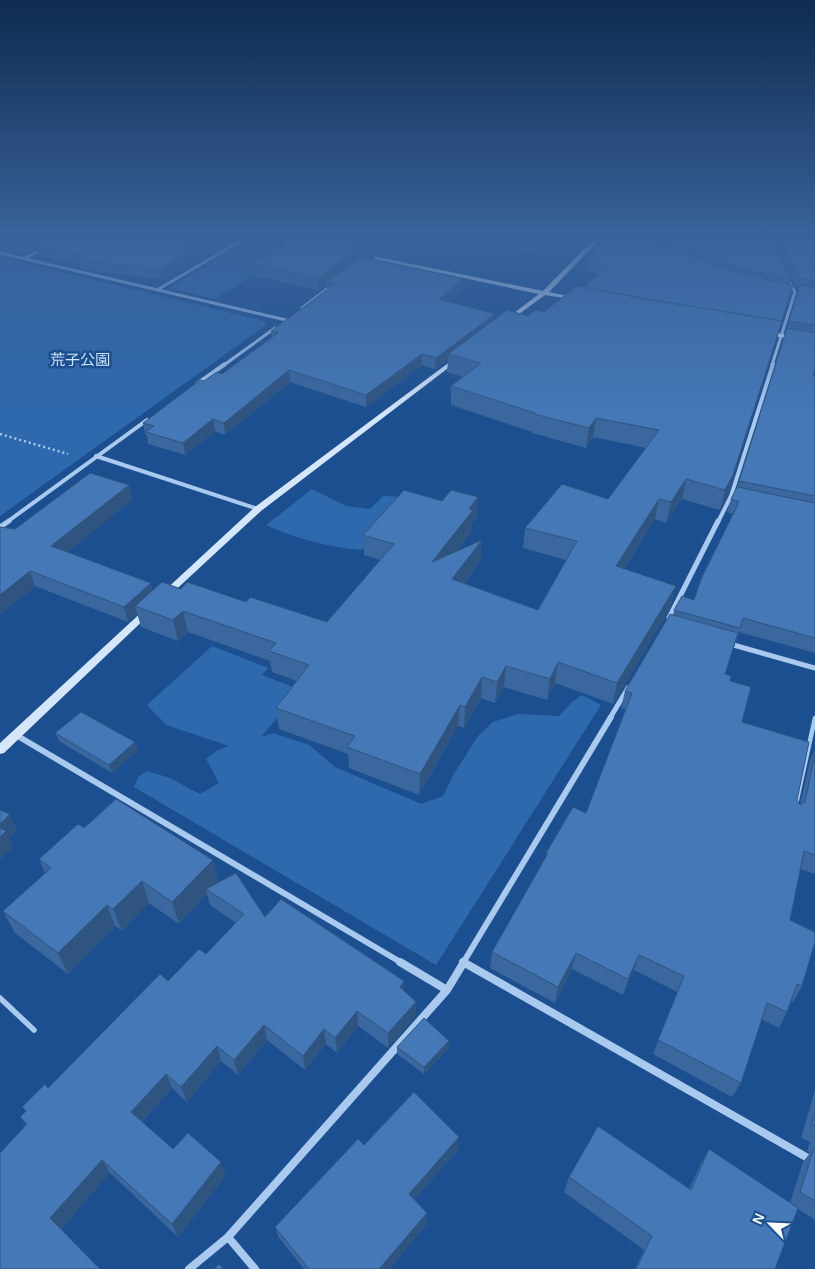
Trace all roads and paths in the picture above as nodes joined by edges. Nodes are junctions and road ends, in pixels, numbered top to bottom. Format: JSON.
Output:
{"nodes":[{"id":1,"x":192,"y":298,"type":"edge"},
{"id":2,"x":316,"y":298,"type":"edge"},
{"id":3,"x":537,"y":298,"type":"edge"},
{"id":4,"x":571,"y":298,"type":"edge"},
{"id":5,"x":793,"y":298,"type":"edge"},
{"id":6,"x":580,"y":300,"type":"edge"},
{"id":7,"x":301,"y":309,"type":"edge"},
{"id":8,"x":293,"y":314,"type":"edge"},
{"id":9,"x":286,"y":320,"type":"junction"},
{"id":10,"x":504,"y":323,"type":"edge"},
{"id":11,"x":752,"y":331,"type":"edge"},
{"id":12,"x":781,"y":336,"type":"junction"},
{"id":13,"x":815,"y":341,"type":"edge"},
{"id":14,"x":465,"y":353,"type":"edge"},
{"id":15,"x":191,"y":388,"type":"edge"},
{"id":16,"x":152,"y":417,"type":"edge"},
{"id":17,"x":0,"y":434,"type":"edge"},
{"id":18,"x":96,"y":456,"type":"junction"},
{"id":19,"x":90,"y":461,"type":"junction"},
{"id":20,"x":731,"y":496,"type":"junction"},
{"id":21,"x":740,"y":498,"type":"edge"},
{"id":22,"x":258,"y":509,"type":"junction"},
{"id":23,"x":0,"y":527,"type":"edge"},
{"id":24,"x":664,"y":626,"type":"edge"},
{"id":25,"x":721,"y":642,"type":"edge"},
{"id":26,"x":815,"y":668,"type":"edge"},
{"id":27,"x":630,"y":685,"type":"edge"},
{"id":28,"x":815,"y":718,"type":"edge"},
{"id":29,"x":16,"y":735,"type":"junction"},
{"id":30,"x":0,"y":750,"type":"edge"},
{"id":31,"x":795,"y":809,"type":"edge"},
{"id":32,"x":463,"y":962,"type":"junction"},
{"id":33,"x":447,"y":990,"type":"junction"},
{"id":34,"x":0,"y":998,"type":"edge"},
{"id":35,"x":34,"y":1030,"type":"dead end"},
{"id":36,"x":815,"y":1162,"type":"edge"},
{"id":37,"x":228,"y":1237,"type":"junction"},
{"id":38,"x":189,"y":1269,"type":"edge"},
{"id":39,"x":255,"y":1269,"type":"edge"}],
"edges":[{"from":1,"to":9,"type":"street"},
{"from":2,"to":7,"type":"street"},
{"from":3,"to":10,"type":"street"},
{"from":4,"to":6,"type":"street"},
{"from":5,"to":12,"type":"street"},
{"from":8,"to":9,"type":"street"},
{"from":9,"to":15,"type":"street"},
{"from":11,"to":12,"type":"street"},
{"from":12,"to":13,"type":"street"},
{"from":12,"to":20,"type":"street"},
{"from":14,"to":22,"type":"street"},
{"from":16,"to":18,"type":"street"},
{"from":17,"to":19,"type":"path"},
{"from":18,"to":19,"type":"street"},
{"from":18,"to":22,"type":"street"},
{"from":19,"to":23,"type":"street"},
{"from":20,"to":21,"type":"lane"},
{"from":20,"to":24,"type":"street"},
{"from":22,"to":29,"type":"street"},
{"from":25,"to":26,"type":"street"},
{"from":27,"to":32,"type":"street"},
{"from":28,"to":31,"type":"lane"},
{"from":29,"to":30,"type":"street"},
{"from":29,"to":33,"type":"street"},
{"from":32,"to":33,"type":"street"},
{"from":32,"to":36,"type":"street"},
{"from":33,"to":37,"type":"street"},
{"from":34,"to":35,"type":"lane"},
{"from":37,"to":38,"type":"street"},
{"from":37,"to":39,"type":"street"}]}
